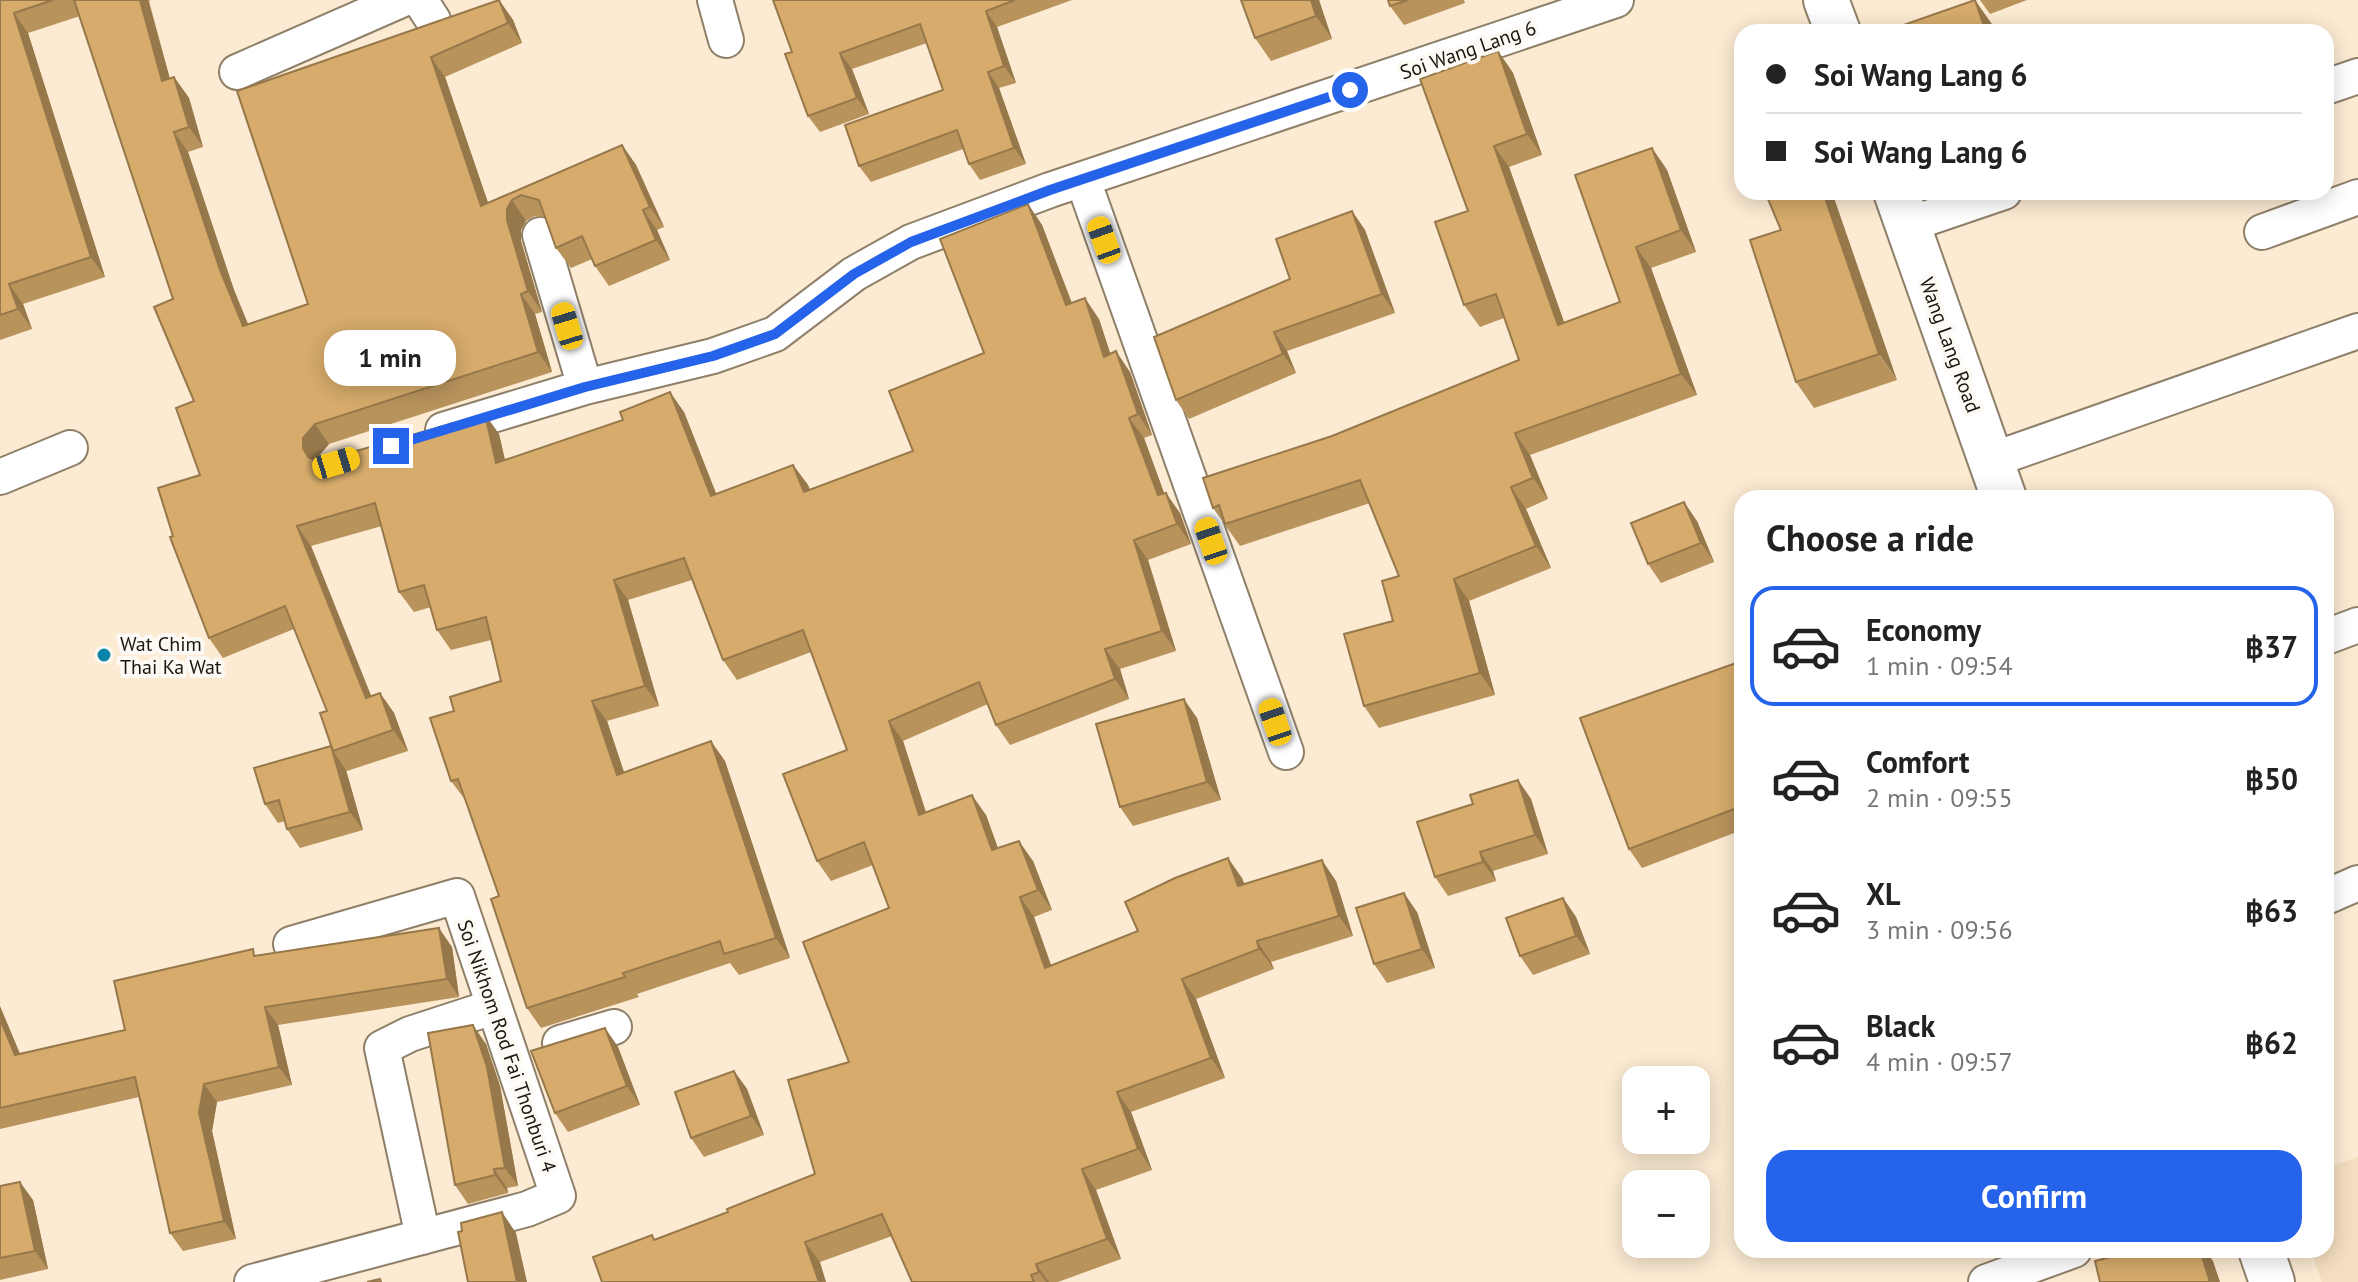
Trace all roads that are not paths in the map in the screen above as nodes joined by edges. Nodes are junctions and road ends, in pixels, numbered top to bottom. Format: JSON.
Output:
{"nodes":[{"id":1,"x":401,"y":0,"type":"edge"},
{"id":2,"x":715,"y":0,"type":"edge"},
{"id":3,"x":1616,"y":0,"type":"edge"},
{"id":4,"x":1826,"y":0,"type":"edge"},
{"id":5,"x":1835,"y":24,"type":"edge"},
{"id":6,"x":726,"y":40,"type":"dead end"},
{"id":7,"x":237,"y":72,"type":"dead end"},
{"id":8,"x":2358,"y":76,"type":"edge"},
{"id":9,"x":2334,"y":84,"type":"edge"},
{"id":10,"x":1083,"y":180,"type":"junction"},
{"id":11,"x":2358,"y":197,"type":"edge"},
{"id":12,"x":1956,"y":200,"type":"edge"},
{"id":13,"x":1901,"y":209,"type":"edge"},
{"id":14,"x":2262,"y":232,"type":"dead end"},
{"id":15,"x":540,"y":235,"type":"edge"},
{"id":16,"x":2358,"y":331,"type":"edge"},
{"id":17,"x":585,"y":387,"type":"junction"},
{"id":18,"x":409,"y":441,"type":"edge"},
{"id":19,"x":70,"y":448,"type":"dead end"},
{"id":20,"x":0,"y":477,"type":"edge"},
{"id":21,"x":1998,"y":479,"type":"edge"},
{"id":22,"x":2358,"y":625,"type":"edge"},
{"id":23,"x":2334,"y":634,"type":"edge"},
{"id":24,"x":1286,"y":752,"type":"dead end"},
{"id":25,"x":2358,"y":883,"type":"edge"},
{"id":26,"x":2334,"y":894,"type":"edge"},
{"id":27,"x":291,"y":944,"type":"dead end"},
{"id":28,"x":493,"y":1007,"type":"junction"},
{"id":29,"x":614,"y":1027,"type":"dead end"},
{"id":30,"x":510,"y":1059,"type":"junction"},
{"id":31,"x":423,"y":1237,"type":"junction"},
{"id":32,"x":2052,"y":1258,"type":"edge"},
{"id":33,"x":2264,"y":1258,"type":"edge"},
{"id":34,"x":274,"y":1280,"type":"edge"},
{"id":35,"x":1986,"y":1282,"type":"edge"},
{"id":36,"x":2272,"y":1282,"type":"edge"}],
"edges":[{"from":1,"to":7,"type":"street"},
{"from":2,"to":6,"type":"street"},
{"from":3,"to":10,"type":"street","name":"Soi Wang Lang 6"},
{"from":4,"to":5,"type":"main road"},
{"from":8,"to":9,"type":"street"},
{"from":10,"to":17,"type":"street","name":"Soi Wang Lang 6"},
{"from":10,"to":24,"type":"street"},
{"from":11,"to":14,"type":"street"},
{"from":12,"to":13,"type":"street"},
{"from":13,"to":21,"type":"main road","name":"Wang Lang Road"},
{"from":15,"to":17,"type":"street"},
{"from":16,"to":21,"type":"street"},
{"from":17,"to":18,"type":"street","name":"Soi Wang Lang 6"},
{"from":19,"to":20,"type":"street"},
{"from":22,"to":23,"type":"street"},
{"from":25,"to":26,"type":"street"},
{"from":27,"to":28,"type":"street","name":"Soi Nikhom Rod Fai Thonburi 4"},
{"from":28,"to":30,"type":"street","name":"Soi Nikhom Rod Fai Thonburi 4"},
{"from":28,"to":31,"type":"street"},
{"from":29,"to":30,"type":"street"},
{"from":30,"to":31,"type":"street","name":"Soi Nikhom Rod Fai Thonburi 4"},
{"from":31,"to":34,"type":"street","name":"Soi Nikhom Rod Fai Thonburi 4"},
{"from":32,"to":35,"type":"street"},
{"from":33,"to":36,"type":"main road"}]}
